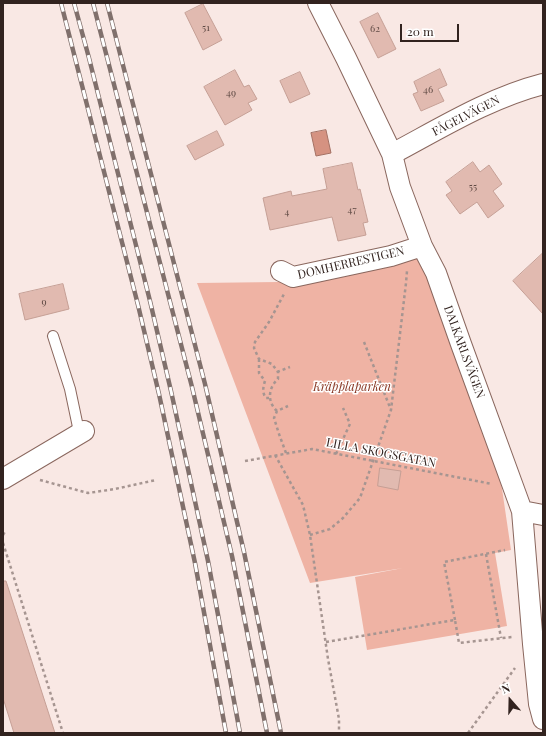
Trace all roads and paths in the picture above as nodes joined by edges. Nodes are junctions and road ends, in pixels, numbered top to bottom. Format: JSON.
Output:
{"nodes":[{"id":1,"x":318,"y":3,"type":"edge"},
{"id":2,"x":543,"y":84,"type":"edge"},
{"id":3,"x":392,"y":154,"type":"junction"},
{"id":4,"x":414,"y":248,"type":"junction"},
{"id":5,"x":287,"y":274,"type":"joint"},
{"id":6,"x":53,"y":336,"type":"dead end"},
{"id":7,"x":364,"y":342,"type":"dead end"},
{"id":8,"x":259,"y":359,"type":"junction"},
{"id":9,"x":290,"y":367,"type":"dead end"},
{"id":10,"x":277,"y":372,"type":"junction"},
{"id":11,"x":269,"y":398,"type":"junction"},
{"id":12,"x":288,"y":406,"type":"dead end"},
{"id":13,"x":343,"y":408,"type":"dead end"},
{"id":14,"x":391,"y":410,"type":"junction"},
{"id":15,"x":277,"y":411,"type":"junction"},
{"id":16,"x":84,"y":431,"type":"joint"},
{"id":17,"x":286,"y":453,"type":"junction"},
{"id":18,"x":336,"y":454,"type":"junction"},
{"id":19,"x":275,"y":455,"type":"junction"},
{"id":20,"x":245,"y":461,"type":"dead end"},
{"id":21,"x":373,"y":461,"type":"junction"},
{"id":22,"x":25,"y":467,"type":"junction"},
{"id":23,"x":3,"y":479,"type":"edge"},
{"id":24,"x":156,"y":480,"type":"dead end"},
{"id":25,"x":514,"y":487,"type":"junction"},
{"id":26,"x":522,"y":511,"type":"junction"},
{"id":27,"x":543,"y":515,"type":"edge"},
{"id":28,"x":6,"y":530,"type":"dead end"},
{"id":29,"x":3,"y":535,"type":"edge"},
{"id":30,"x":310,"y":535,"type":"junction"},
{"id":31,"x":3,"y":543,"type":"edge"},
{"id":32,"x":508,"y":550,"type":"dead end"},
{"id":33,"x":486,"y":554,"type":"junction"},
{"id":34,"x":455,"y":620,"type":"junction"},
{"id":35,"x":501,"y":638,"type":"junction"},
{"id":36,"x":524,"y":640,"type":"junction"},
{"id":37,"x":326,"y":642,"type":"junction"},
{"id":38,"x":543,"y":719,"type":"edge"},
{"id":39,"x":63,"y":733,"type":"edge"},
{"id":40,"x":339,"y":733,"type":"edge"},
{"id":41,"x":468,"y":733,"type":"edge"}],
"edges":[{"from":1,"to":3,"type":"street","name":"DALKARLSVÄGEN"},
{"from":2,"to":3,"type":"street","name":"FÅGELVÄGEN"},
{"from":3,"to":4,"type":"street","name":"DALKARLSVÄGEN"},
{"from":4,"to":5,"type":"street","name":"DOMHERRESTIGEN"},
{"from":4,"to":14,"type":"path"},
{"from":4,"to":25,"type":"street","name":"DALKARLSVÄGEN"},
{"from":5,"to":8,"type":"path"},
{"from":6,"to":16,"type":"lane"},
{"from":7,"to":14,"type":"path"},
{"from":8,"to":10,"type":"path"},
{"from":8,"to":11,"type":"path"},
{"from":9,"to":10,"type":"path"},
{"from":10,"to":11,"type":"path"},
{"from":11,"to":15,"type":"path"},
{"from":12,"to":15,"type":"path"},
{"from":13,"to":18,"type":"path"},
{"from":14,"to":21,"type":"path"},
{"from":15,"to":17,"type":"path"},
{"from":16,"to":22,"type":"street"},
{"from":17,"to":18,"type":"path","name":"LILLA SKOGSGATAN"},
{"from":17,"to":19,"type":"path","name":"LILLA SKOGSGATAN"},
{"from":18,"to":21,"type":"path","name":"LILLA SKOGSGATAN"},
{"from":19,"to":20,"type":"path","name":"LILLA SKOGSGATAN"},
{"from":19,"to":30,"type":"path"},
{"from":21,"to":25,"type":"path","name":"LILLA SKOGSGATAN"},
{"from":21,"to":30,"type":"path"},
{"from":22,"to":23,"type":"street"},
{"from":22,"to":24,"type":"path"},
{"from":25,"to":26,"type":"street","name":"DALKARLSVÄGEN"},
{"from":26,"to":27,"type":"street"},
{"from":26,"to":36,"type":"street","name":"DALKARLSVÄGEN"},
{"from":28,"to":29,"type":"path"},
{"from":30,"to":37,"type":"path"},
{"from":31,"to":39,"type":"path"},
{"from":32,"to":33,"type":"path"},
{"from":33,"to":34,"type":"path"},
{"from":33,"to":35,"type":"path"},
{"from":34,"to":35,"type":"path"},
{"from":34,"to":37,"type":"path"},
{"from":35,"to":36,"type":"path"},
{"from":36,"to":38,"type":"street","name":"DALKARLSVÄGEN"},
{"from":36,"to":41,"type":"path"},
{"from":37,"to":40,"type":"path"}]}
